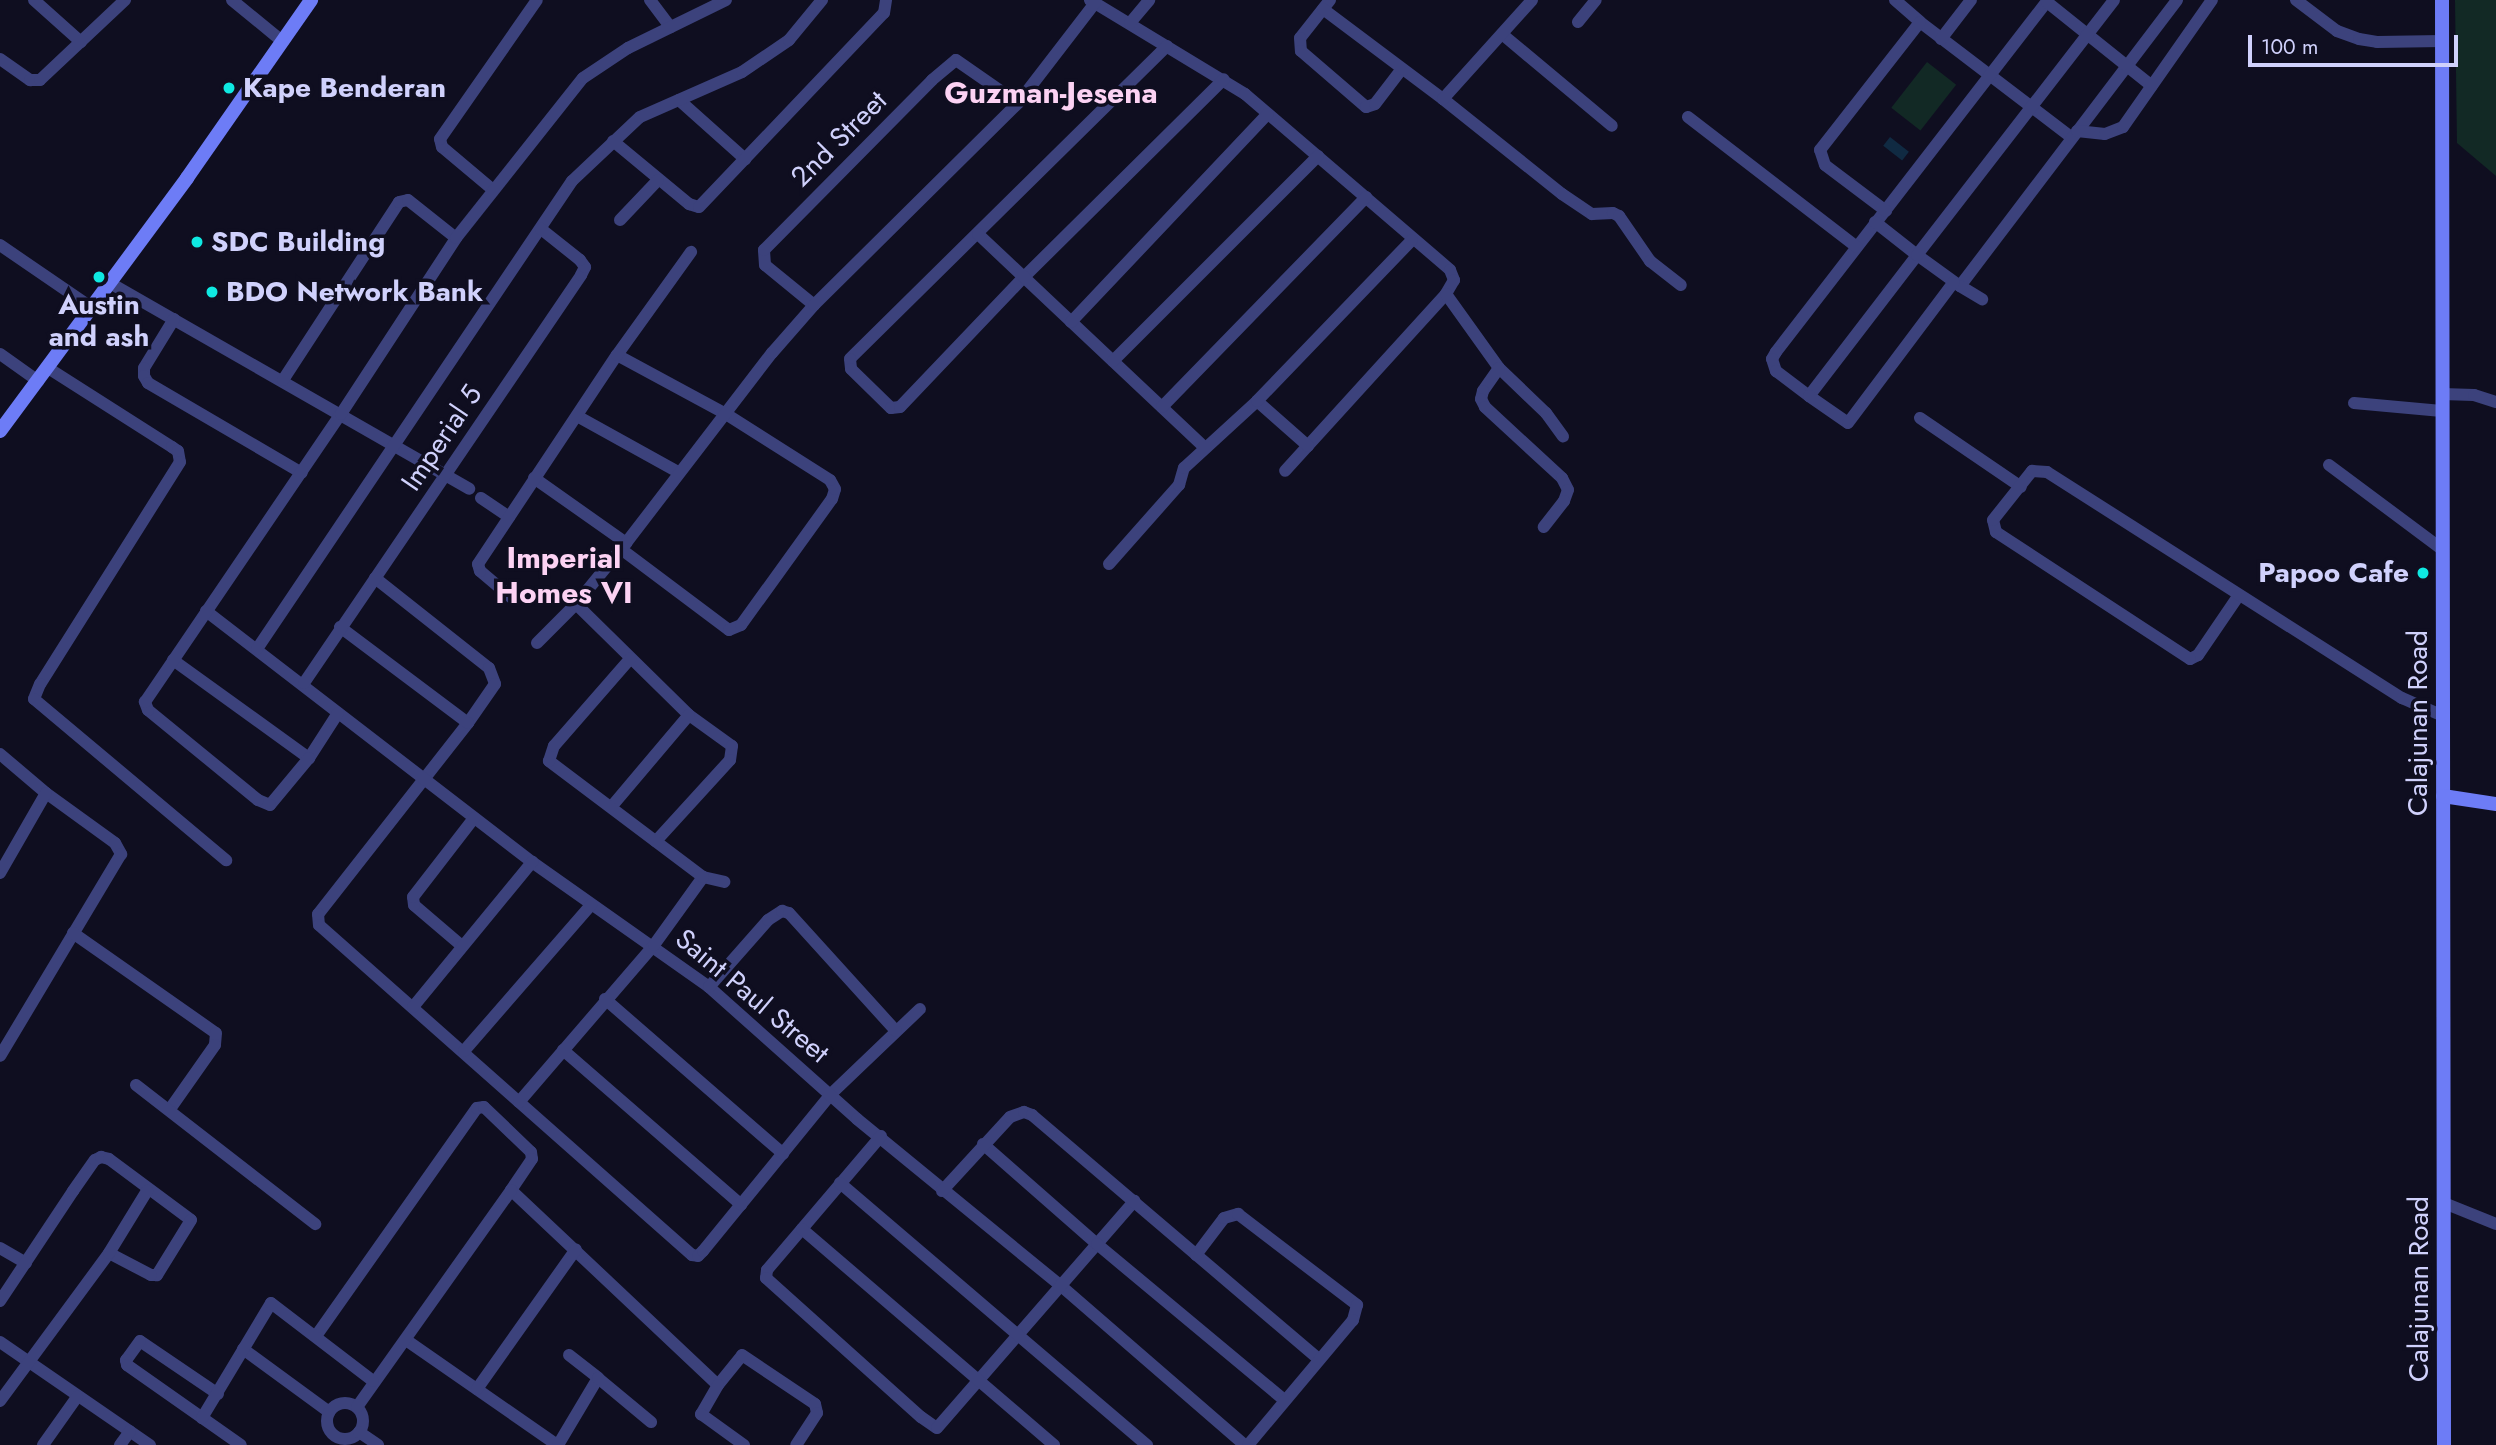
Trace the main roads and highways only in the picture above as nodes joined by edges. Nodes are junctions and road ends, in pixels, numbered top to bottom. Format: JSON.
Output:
{"nodes":[{"id":1,"x":311,"y":0,"type":"edge"},
{"id":2,"x":2442,"y":0,"type":"edge"},
{"id":3,"x":1,"y":428,"type":"edge"},
{"id":4,"x":2443,"y":796,"type":"junction"},
{"id":5,"x":2496,"y":804,"type":"edge"},
{"id":6,"x":2444,"y":1445,"type":"edge"}],
"edges":[{"from":1,"to":3,"type":"main road"},
{"from":2,"to":4,"type":"main road","name":"Calajunan Road"},
{"from":4,"to":5,"type":"main road"},
{"from":4,"to":6,"type":"main road","name":"Calajunan Road"}]}
